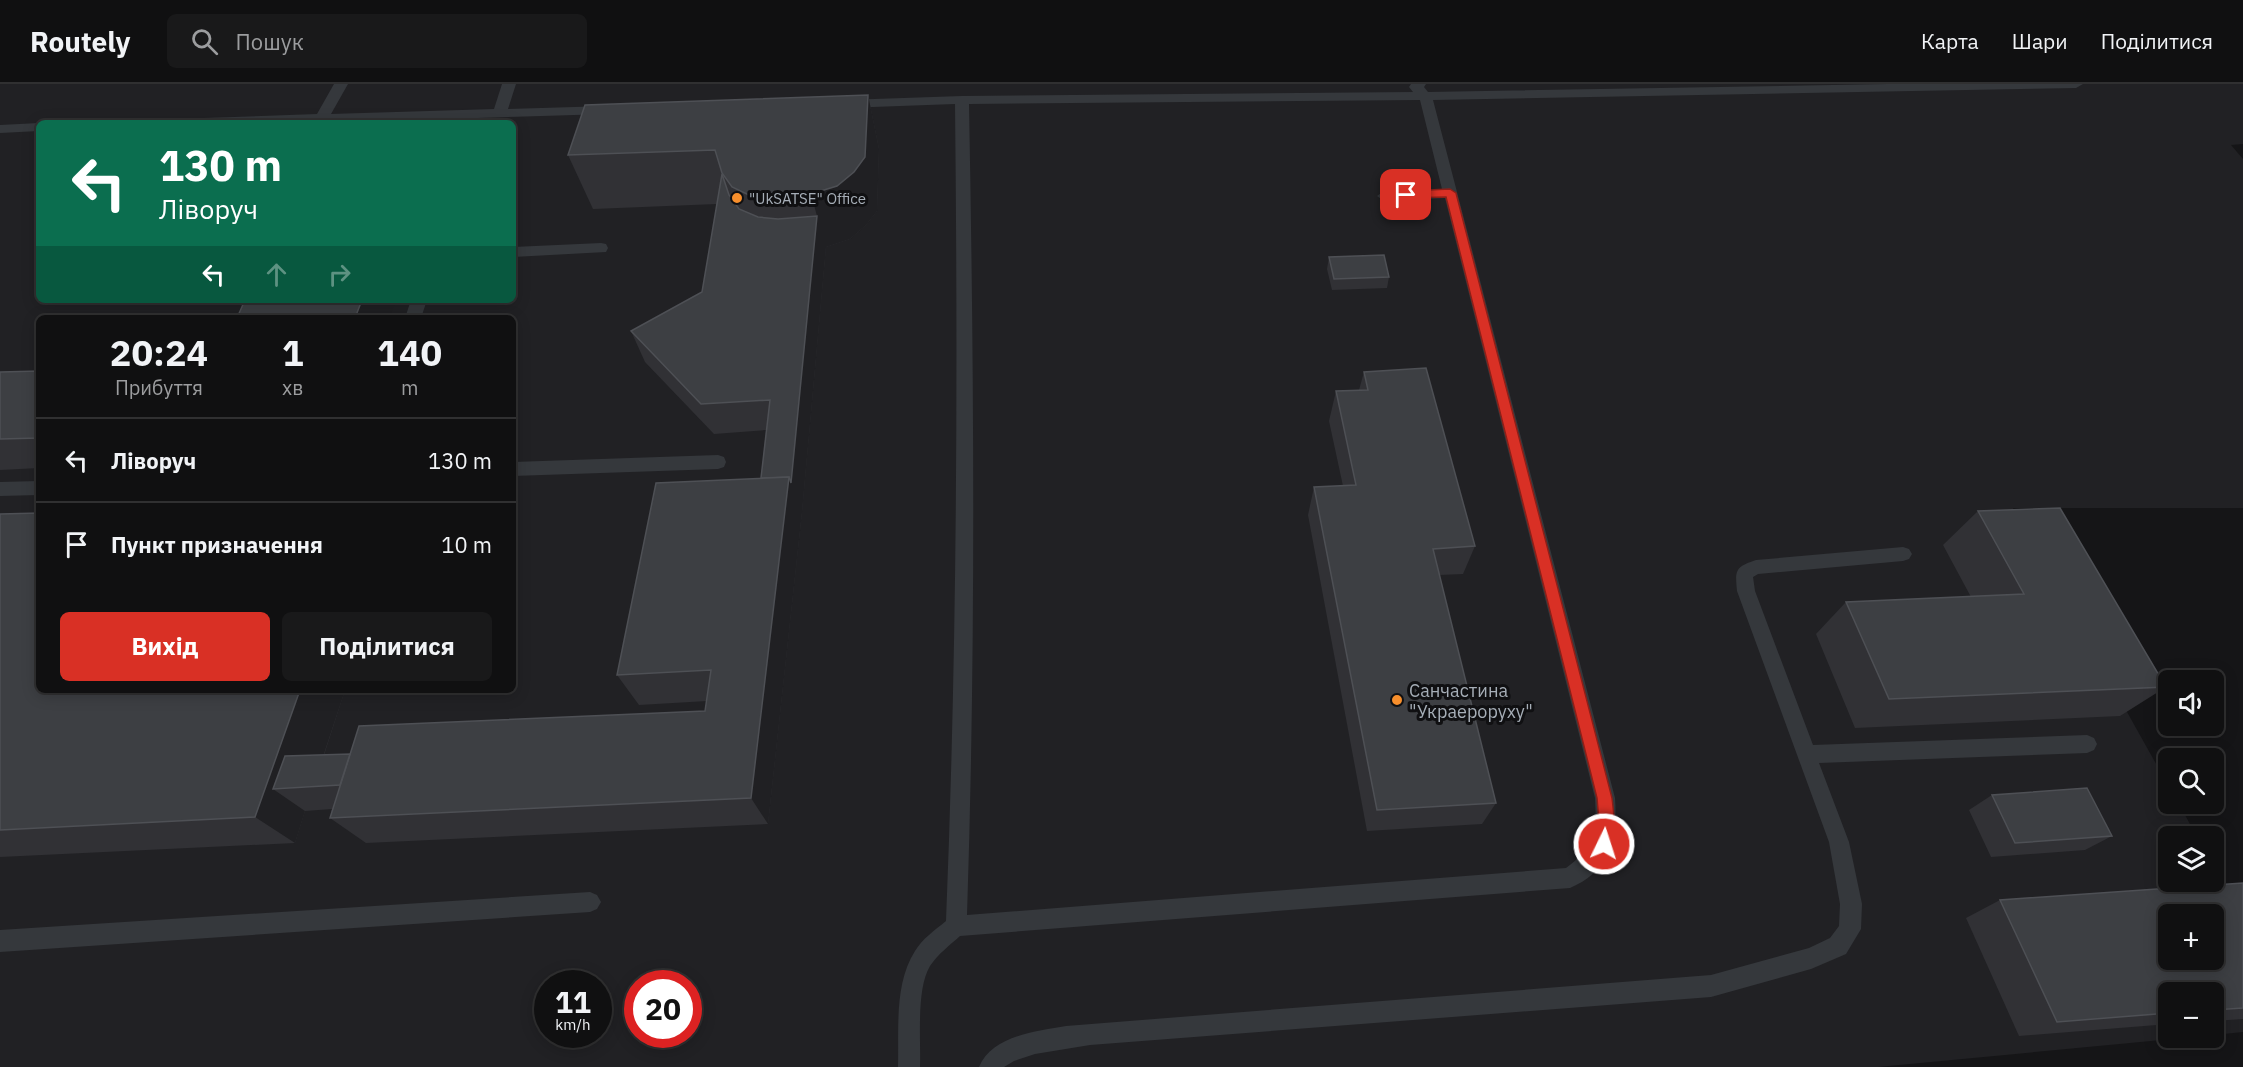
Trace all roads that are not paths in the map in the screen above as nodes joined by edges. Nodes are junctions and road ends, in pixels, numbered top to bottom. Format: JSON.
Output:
{"nodes":[{"id":1,"x":341,"y":84,"type":"edge"},
{"id":2,"x":509,"y":84,"type":"edge"},
{"id":3,"x":996,"y":84,"type":"edge"},
{"id":4,"x":1091,"y":84,"type":"edge"},
{"id":5,"x":2076,"y":84,"type":"edge"},
{"id":6,"x":1911,"y":86,"type":"edge"},
{"id":7,"x":1423,"y":90,"type":"edge"},
{"id":8,"x":1091,"y":99,"type":"junction"},
{"id":9,"x":962,"y":100,"type":"junction"},
{"id":10,"x":995,"y":100,"type":"junction"},
{"id":11,"x":828,"y":105,"type":"edge"},
{"id":12,"x":617,"y":110,"type":"edge"},
{"id":13,"x":500,"y":113,"type":"junction"},
{"id":14,"x":322,"y":118,"type":"junction"},
{"id":15,"x":263,"y":120,"type":"edge"},
{"id":16,"x":36,"y":127,"type":"edge"},
{"id":17,"x":0,"y":129,"type":"edge"},
{"id":18,"x":1450,"y":193,"type":"junction"},
{"id":19,"x":1384,"y":196,"type":"dead end"},
{"id":20,"x":601,"y":248,"type":"dead end"},
{"id":21,"x":516,"y":252,"type":"edge"},
{"id":22,"x":718,"y":462,"type":"dead end"},
{"id":23,"x":516,"y":469,"type":"edge"},
{"id":24,"x":36,"y":488,"type":"edge"},
{"id":25,"x":0,"y":489,"type":"edge"},
{"id":26,"x":1903,"y":554,"type":"dead end"},
{"id":27,"x":2087,"y":744,"type":"dead end"},
{"id":28,"x":1805,"y":754,"type":"junction"},
{"id":29,"x":590,"y":902,"type":"dead end"},
{"id":30,"x":956,"y":926,"type":"junction"},
{"id":31,"x":0,"y":940,"type":"edge"},
{"id":32,"x":909,"y":1067,"type":"edge"},
{"id":33,"x":990,"y":1067,"type":"edge"}],
"edges":[{"from":1,"to":14,"type":"lane"},
{"from":2,"to":13,"type":"lane"},
{"from":3,"to":10,"type":"lane"},
{"from":4,"to":8,"type":"lane"},
{"from":5,"to":6,"type":"lane"},
{"from":6,"to":7,"type":"lane"},
{"from":7,"to":8,"type":"lane"},
{"from":7,"to":18,"type":"lane"},
{"from":8,"to":10,"type":"lane"},
{"from":9,"to":10,"type":"lane"},
{"from":9,"to":11,"type":"lane"},
{"from":9,"to":30,"type":"lane"},
{"from":12,"to":13,"type":"lane"},
{"from":13,"to":14,"type":"lane"},
{"from":14,"to":15,"type":"lane"},
{"from":16,"to":17,"type":"lane"},
{"from":18,"to":19,"type":"lane"},
{"from":18,"to":30,"type":"lane"},
{"from":20,"to":21,"type":"lane"},
{"from":22,"to":23,"type":"lane"},
{"from":24,"to":25,"type":"lane"},
{"from":26,"to":28,"type":"lane"},
{"from":27,"to":28,"type":"lane"},
{"from":28,"to":33,"type":"lane"},
{"from":29,"to":31,"type":"lane"},
{"from":30,"to":32,"type":"lane"}]}
